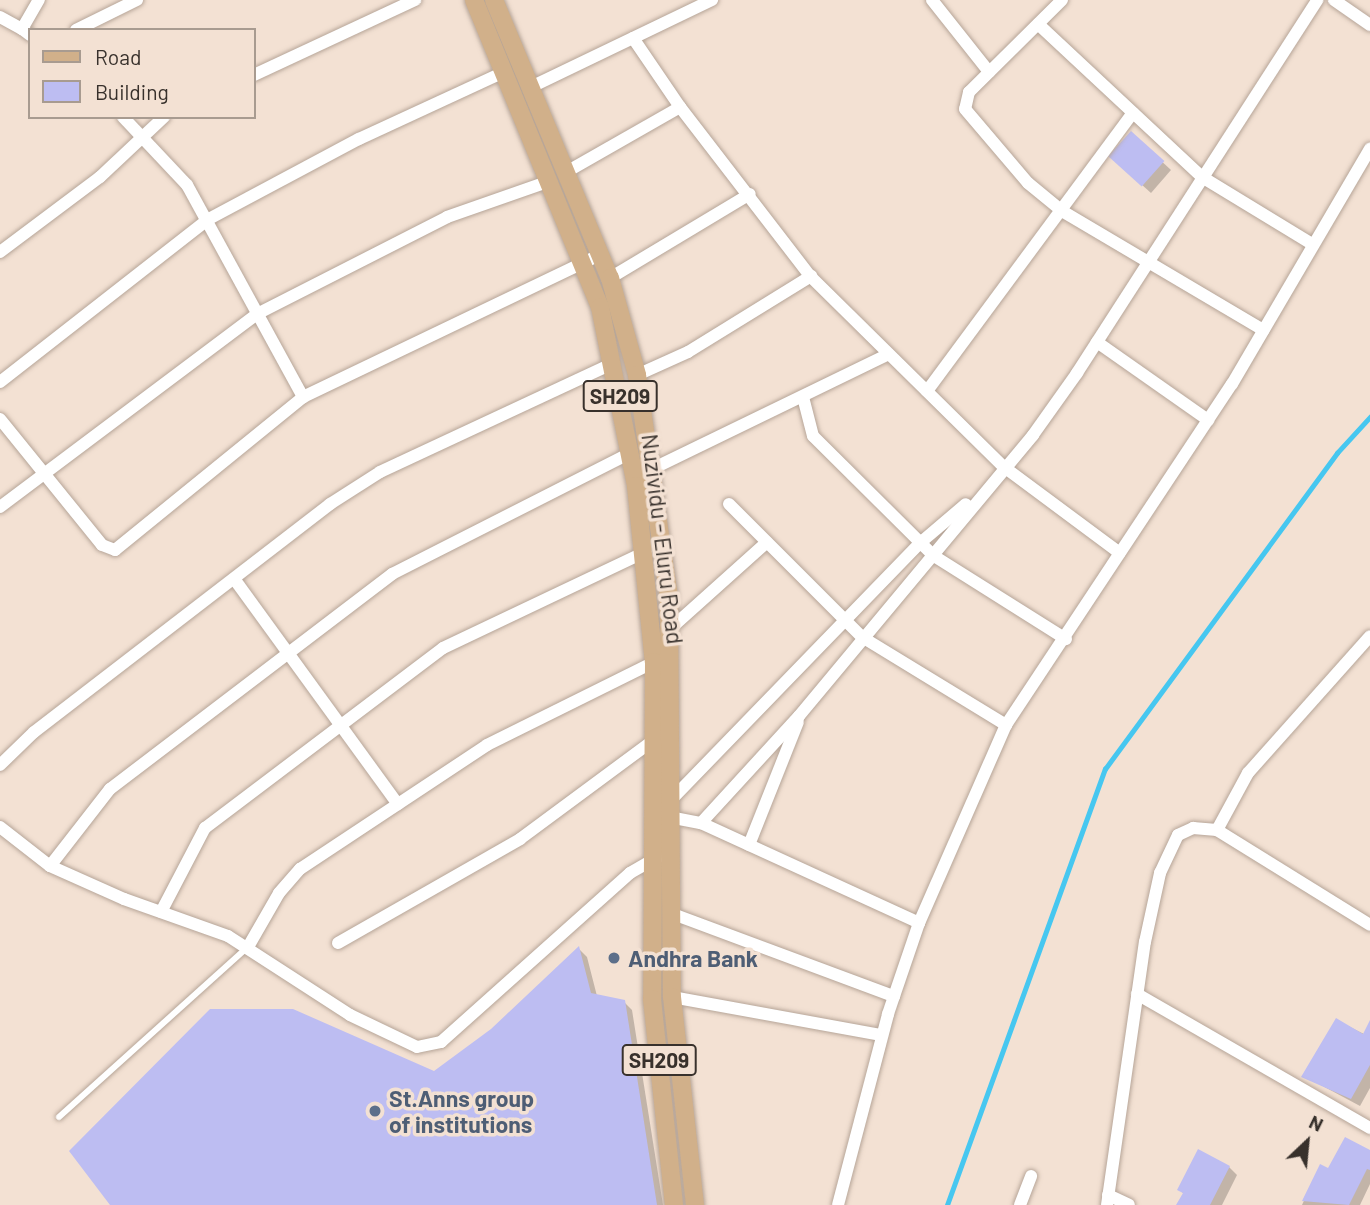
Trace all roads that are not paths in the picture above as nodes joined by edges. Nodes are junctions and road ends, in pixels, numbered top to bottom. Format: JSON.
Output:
{"nodes":[{"id":1,"x":38,"y":0,"type":"edge"},
{"id":2,"x":137,"y":0,"type":"edge"},
{"id":3,"x":415,"y":0,"type":"edge"},
{"id":4,"x":474,"y":0,"type":"edge"},
{"id":5,"x":494,"y":0,"type":"edge"},
{"id":6,"x":712,"y":0,"type":"edge"},
{"id":7,"x":932,"y":0,"type":"edge"},
{"id":8,"x":1062,"y":0,"type":"edge"},
{"id":9,"x":1317,"y":0,"type":"edge"},
{"id":10,"x":1334,"y":0,"type":"edge"},
{"id":11,"x":0,"y":17,"type":"edge"},
{"id":12,"x":1038,"y":23,"type":"junction"},
{"id":13,"x":1370,"y":24,"type":"edge"},
{"id":14,"x":80,"y":28,"type":"edge"},
{"id":15,"x":26,"y":32,"type":"edge"},
{"id":16,"x":633,"y":38,"type":"junction"},
{"id":17,"x":504,"y":72,"type":"junction"},
{"id":18,"x":989,"y":72,"type":"junction"},
{"id":19,"x":256,"y":74,"type":"edge"},
{"id":20,"x":531,"y":87,"type":"junction"},
{"id":21,"x":680,"y":107,"type":"junction"},
{"id":22,"x":1133,"y":113,"type":"junction"},
{"id":23,"x":125,"y":119,"type":"edge"},
{"id":24,"x":162,"y":119,"type":"edge"},
{"id":25,"x":144,"y":137,"type":"junction"},
{"id":26,"x":1370,"y":149,"type":"edge"},
{"id":27,"x":568,"y":172,"type":"junction"},
{"id":28,"x":1202,"y":177,"type":"junction"},
{"id":29,"x":550,"y":181,"type":"junction"},
{"id":30,"x":750,"y":194,"type":"junction"},
{"id":31,"x":1062,"y":211,"type":"junction"},
{"id":32,"x":207,"y":220,"type":"junction"},
{"id":33,"x":1312,"y":244,"type":"junction"},
{"id":34,"x":0,"y":252,"type":"edge"},
{"id":35,"x":601,"y":254,"type":"junction"},
{"id":36,"x":584,"y":262,"type":"junction"},
{"id":37,"x":1149,"y":263,"type":"junction"},
{"id":38,"x":811,"y":276,"type":"junction"},
{"id":39,"x":610,"y":278,"type":"junction"},
{"id":40,"x":257,"y":314,"type":"junction"},
{"id":41,"x":1263,"y":330,"type":"junction"},
{"id":42,"x":1097,"y":342,"type":"junction"},
{"id":43,"x":889,"y":354,"type":"junction"},
{"id":44,"x":612,"y":364,"type":"junction"},
{"id":45,"x":637,"y":375,"type":"junction"},
{"id":46,"x":0,"y":382,"type":"edge"},
{"id":47,"x":927,"y":391,"type":"junction"},
{"id":48,"x":303,"y":397,"type":"junction"},
{"id":49,"x":803,"y":397,"type":"junction"},
{"id":50,"x":0,"y":419,"type":"edge"},
{"id":51,"x":1208,"y":420,"type":"junction"},
{"id":52,"x":630,"y":453,"type":"junction"},
{"id":53,"x":1004,"y":467,"type":"junction"},
{"id":54,"x":652,"y":469,"type":"junction"},
{"id":55,"x":43,"y":473,"type":"junction"},
{"id":56,"x":981,"y":491,"type":"junction"},
{"id":57,"x":729,"y":504,"type":"dead end"},
{"id":58,"x":0,"y":507,"type":"edge"},
{"id":59,"x":767,"y":542,"type":"junction"},
{"id":60,"x":920,"y":543,"type":"junction"},
{"id":61,"x":645,"y":552,"type":"junction"},
{"id":62,"x":1120,"y":553,"type":"junction"},
{"id":63,"x":934,"y":556,"type":"junction"},
{"id":64,"x":235,"y":580,"type":"junction"},
{"id":65,"x":846,"y":622,"type":"junction"},
{"id":66,"x":670,"y":629,"type":"junction"},
{"id":67,"x":1370,"y":636,"type":"edge"},
{"id":68,"x":862,"y":637,"type":"junction"},
{"id":69,"x":1066,"y":639,"type":"junction"},
{"id":70,"x":291,"y":652,"type":"junction"},
{"id":71,"x":654,"y":662,"type":"junction"},
{"id":72,"x":802,"y":712,"type":"junction"},
{"id":73,"x":343,"y":724,"type":"junction"},
{"id":74,"x":1006,"y":725,"type":"junction"},
{"id":75,"x":651,"y":742,"type":"junction"},
{"id":76,"x":0,"y":765,"type":"edge"},
{"id":77,"x":398,"y":804,"type":"junction"},
{"id":78,"x":670,"y":808,"type":"junction"},
{"id":79,"x":650,"y":817,"type":"junction"},
{"id":80,"x":701,"y":823,"type":"junction"},
{"id":81,"x":0,"y":827,"type":"edge"},
{"id":82,"x":1217,"y":830,"type":"junction"},
{"id":83,"x":748,"y":845,"type":"junction"},
{"id":84,"x":652,"y":856,"type":"junction"},
{"id":85,"x":672,"y":856,"type":"junction"},
{"id":86,"x":50,"y":866,"type":"junction"},
{"id":87,"x":161,"y":912,"type":"junction"},
{"id":88,"x":673,"y":914,"type":"junction"},
{"id":89,"x":1368,"y":921,"type":"edge"},
{"id":90,"x":919,"y":923,"type":"junction"},
{"id":91,"x":338,"y":943,"type":"dead end"},
{"id":92,"x":248,"y":947,"type":"junction"},
{"id":93,"x":1137,"y":994,"type":"junction"},
{"id":94,"x":894,"y":996,"type":"junction"},
{"id":95,"x":672,"y":997,"type":"junction"},
{"id":96,"x":882,"y":1035,"type":"junction"},
{"id":97,"x":60,"y":1117,"type":"dead end"},
{"id":98,"x":1370,"y":1128,"type":"edge"},
{"id":99,"x":1031,"y":1176,"type":"dead end"},
{"id":100,"x":1108,"y":1200,"type":"edge"},
{"id":101,"x":674,"y":1205,"type":"edge"},
{"id":102,"x":695,"y":1205,"type":"edge"},
{"id":103,"x":838,"y":1205,"type":"edge"},
{"id":104,"x":1020,"y":1205,"type":"edge"},
{"id":105,"x":1129,"y":1205,"type":"edge"}],
"edges":[{"from":1,"to":15,"type":"street"},
{"from":2,"to":14,"type":"street"},
{"from":3,"to":19,"type":"street"},
{"from":4,"to":17,"type":"main road","name":"Nuzividu - Eluru Road","number":"SH209"},
{"from":5,"to":20,"type":"main road","name":"Nuzividu - Eluru Road","number":"SH209"},
{"from":6,"to":16,"type":"street"},
{"from":7,"to":18,"type":"street"},
{"from":8,"to":12,"type":"street"},
{"from":9,"to":28,"type":"street"},
{"from":10,"to":13,"type":"street"},
{"from":11,"to":15,"type":"street"},
{"from":12,"to":18,"type":"street"},
{"from":12,"to":22,"type":"street"},
{"from":16,"to":20,"type":"street"},
{"from":16,"to":21,"type":"street"},
{"from":17,"to":29,"type":"main road","name":"Nuzividu - Eluru Road","number":"SH209"},
{"from":17,"to":32,"type":"street"},
{"from":18,"to":31,"type":"street"},
{"from":20,"to":27,"type":"main road","name":"Nuzividu - Eluru Road","number":"SH209"},
{"from":21,"to":27,"type":"street"},
{"from":21,"to":30,"type":"street"},
{"from":22,"to":28,"type":"street"},
{"from":22,"to":31,"type":"street"},
{"from":23,"to":25,"type":"street"},
{"from":24,"to":25,"type":"street"},
{"from":25,"to":32,"type":"street"},
{"from":25,"to":34,"type":"street"},
{"from":26,"to":33,"type":"street"},
{"from":27,"to":35,"type":"main road","name":"Nuzividu - Eluru Road","number":"SH209"},
{"from":28,"to":33,"type":"street"},
{"from":28,"to":37,"type":"street"},
{"from":29,"to":36,"type":"main road","name":"Nuzividu - Eluru Road","number":"SH209"},
{"from":29,"to":40,"type":"street"},
{"from":30,"to":38,"type":"street"},
{"from":30,"to":39,"type":"street"},
{"from":31,"to":37,"type":"street"},
{"from":31,"to":47,"type":"street"},
{"from":32,"to":40,"type":"street"},
{"from":32,"to":46,"type":"street"},
{"from":33,"to":41,"type":"street"},
{"from":35,"to":36,"type":"street"},
{"from":35,"to":39,"type":"main road","name":"Nuzividu - Eluru Road","number":"SH209"},
{"from":36,"to":44,"type":"main road","name":"Nuzividu - Eluru Road","number":"SH209"},
{"from":36,"to":48,"type":"street"},
{"from":37,"to":41,"type":"street"},
{"from":37,"to":42,"type":"street"},
{"from":38,"to":43,"type":"street"},
{"from":38,"to":45,"type":"street"},
{"from":39,"to":45,"type":"main road","name":"Nuzividu - Eluru Road","number":"SH209"},
{"from":40,"to":48,"type":"street"},
{"from":40,"to":55,"type":"street"},
{"from":41,"to":51,"type":"street"},
{"from":42,"to":51,"type":"street"},
{"from":42,"to":53,"type":"street"},
{"from":43,"to":47,"type":"street"},
{"from":43,"to":49,"type":"street"},
{"from":44,"to":52,"type":"main road","name":"Nuzividu - Eluru Road","number":"SH209"},
{"from":44,"to":64,"type":"street"},
{"from":45,"to":54,"type":"main road","name":"Nuzividu - Eluru Road","number":"SH209"},
{"from":47,"to":53,"type":"street"},
{"from":48,"to":55,"type":"street"},
{"from":49,"to":54,"type":"street"},
{"from":49,"to":60,"type":"street"},
{"from":50,"to":55,"type":"street"},
{"from":51,"to":62,"type":"street"},
{"from":52,"to":61,"type":"main road","name":"Nuzividu - Eluru Road","number":"SH209"},
{"from":52,"to":70,"type":"street"},
{"from":53,"to":56,"type":"street"},
{"from":53,"to":62,"type":"street"},
{"from":54,"to":66,"type":"main road","name":"Nuzividu - Eluru Road","number":"SH209"},
{"from":55,"to":58,"type":"street"},
{"from":56,"to":60,"type":"street"},
{"from":56,"to":63,"type":"street"},
{"from":57,"to":59,"type":"street"},
{"from":59,"to":65,"type":"street"},
{"from":59,"to":66,"type":"street"},
{"from":60,"to":63,"type":"street"},
{"from":60,"to":65,"type":"street"},
{"from":61,"to":71,"type":"main road","name":"Nuzividu - Eluru Road","number":"SH209"},
{"from":61,"to":73,"type":"street"},
{"from":62,"to":69,"type":"street"},
{"from":63,"to":68,"type":"street"},
{"from":63,"to":69,"type":"street"},
{"from":64,"to":70,"type":"street"},
{"from":64,"to":76,"type":"street"},
{"from":65,"to":68,"type":"street"},
{"from":65,"to":78,"type":"street"},
{"from":66,"to":78,"type":"main road","name":"Nuzividu - Eluru Road","number":"SH209"},
{"from":67,"to":82,"type":"street"},
{"from":68,"to":72,"type":"street"},
{"from":68,"to":74,"type":"street"},
{"from":69,"to":74,"type":"street"},
{"from":70,"to":73,"type":"street"},
{"from":70,"to":86,"type":"street"},
{"from":71,"to":75,"type":"main road","name":"Nuzividu - Eluru Road","number":"SH209"},
{"from":71,"to":77,"type":"street"},
{"from":72,"to":80,"type":"street"},
{"from":72,"to":83,"type":"street"},
{"from":73,"to":77,"type":"street"},
{"from":73,"to":87,"type":"street"},
{"from":74,"to":90,"type":"street"},
{"from":75,"to":79,"type":"main road","name":"Nuzividu - Eluru Road","number":"SH209"},
{"from":75,"to":91,"type":"street"},
{"from":77,"to":92,"type":"street"},
{"from":78,"to":79,"type":"street"},
{"from":78,"to":80,"type":"street"},
{"from":78,"to":85,"type":"main road","name":"Nuzividu - Eluru Road"},
{"from":79,"to":84,"type":"main road","name":"Nuzividu - Eluru Road"},
{"from":80,"to":83,"type":"street"},
{"from":81,"to":86,"type":"street"},
{"from":82,"to":89,"type":"street"},
{"from":82,"to":93,"type":"street"},
{"from":83,"to":90,"type":"street"},
{"from":84,"to":85,"type":"street"},
{"from":84,"to":92,"type":"street"},
{"from":84,"to":101,"type":"main road","number":"SH209"},
{"from":85,"to":88,"type":"main road","name":"Nuzividu - Eluru Road"},
{"from":86,"to":87,"type":"street"},
{"from":87,"to":92,"type":"street"},
{"from":88,"to":94,"type":"street"},
{"from":88,"to":95,"type":"main road","name":"Nuzividu - Eluru Road"},
{"from":90,"to":94,"type":"street"},
{"from":92,"to":97,"type":"lane"},
{"from":93,"to":98,"type":"street"},
{"from":93,"to":100,"type":"street"},
{"from":94,"to":96,"type":"street"},
{"from":95,"to":96,"type":"street"},
{"from":95,"to":102,"type":"main road","name":"Nuzividu - Eluru Road"},
{"from":96,"to":103,"type":"street"},
{"from":99,"to":104,"type":"street"},
{"from":100,"to":105,"type":"street"}]}
